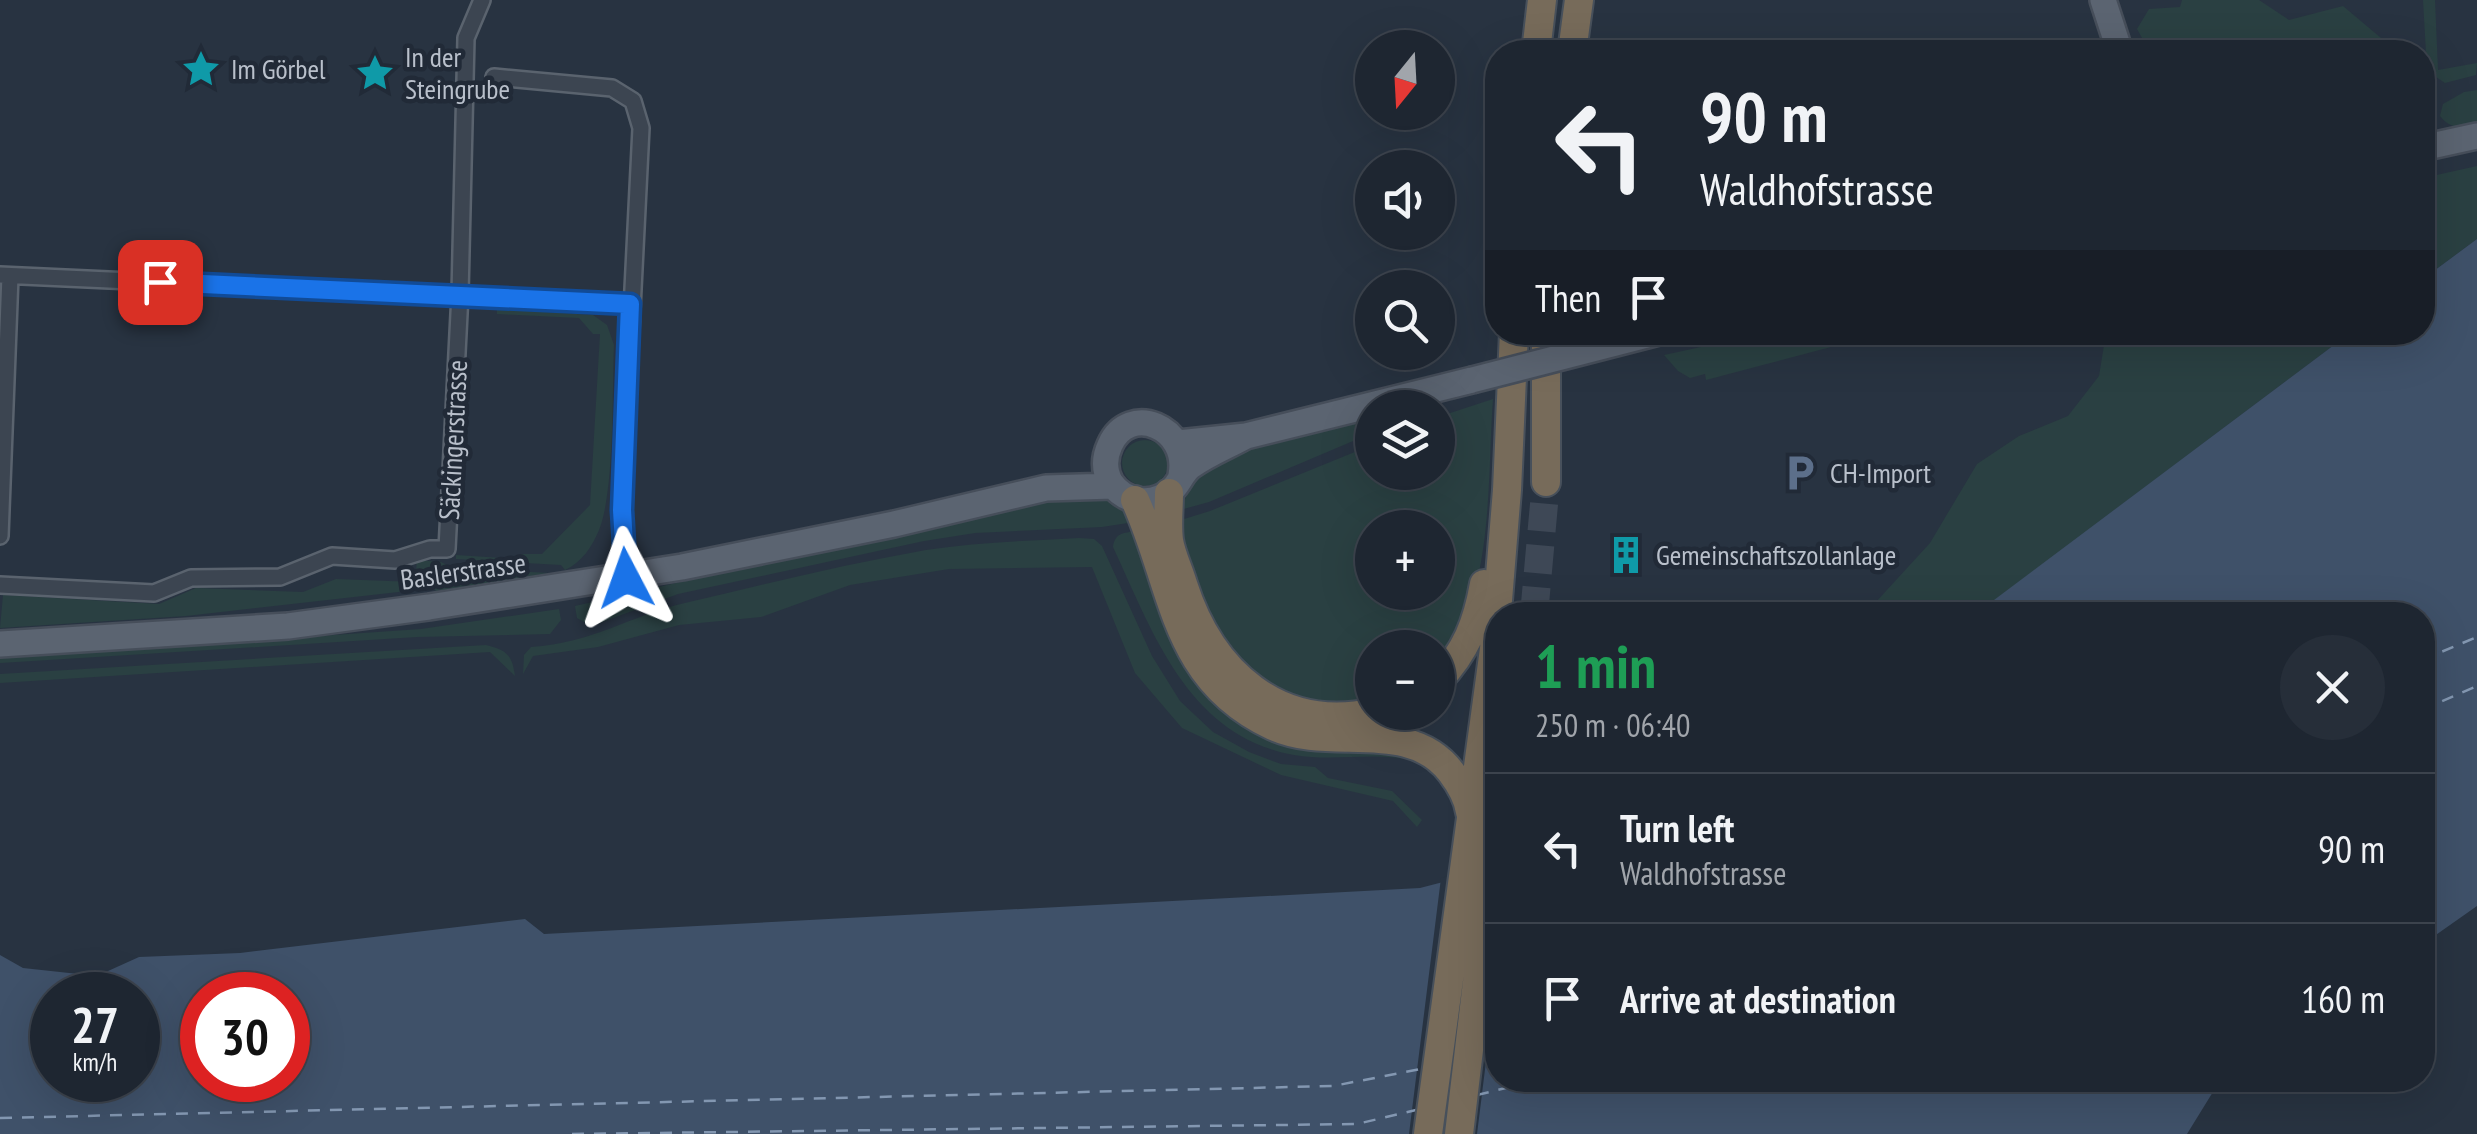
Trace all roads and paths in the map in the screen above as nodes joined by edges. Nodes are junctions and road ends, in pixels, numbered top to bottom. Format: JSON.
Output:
{"nodes":[{"id":1,"x":482,"y":0,"type":"edge"},
{"id":2,"x":1542,"y":0,"type":"edge"},
{"id":3,"x":1578,"y":0,"type":"edge"},
{"id":4,"x":2090,"y":0,"type":"edge"},
{"id":5,"x":2103,"y":0,"type":"edge"},
{"id":6,"x":1537,"y":40,"type":"edge"},
{"id":7,"x":1573,"y":40,"type":"edge"},
{"id":8,"x":2101,"y":40,"type":"edge"},
{"id":9,"x":2116,"y":40,"type":"edge"},
{"id":10,"x":494,"y":78,"type":"dead end"},
{"id":11,"x":2477,"y":136,"type":"edge"},
{"id":12,"x":2435,"y":145,"type":"edge"},
{"id":13,"x":5,"y":275,"type":"edge"},
{"id":14,"x":460,"y":294,"type":"junction"},
{"id":15,"x":630,"y":304,"type":"junction"},
{"id":16,"x":1513,"y":345,"type":"edge"},
{"id":17,"x":1546,"y":345,"type":"edge"},
{"id":18,"x":1608,"y":345,"type":"edge"},
{"id":19,"x":1509,"y":404,"type":"junction"},
{"id":20,"x":1246,"y":436,"type":"junction"},
{"id":21,"x":1178,"y":443,"type":"junction"},
{"id":22,"x":1108,"y":450,"type":"junction"},
{"id":23,"x":1546,"y":482,"type":"tunnel mouth"},
{"id":24,"x":1175,"y":484,"type":"junction"},
{"id":25,"x":1046,"y":488,"type":"junction"},
{"id":26,"x":1124,"y":493,"type":"junction"},
{"id":27,"x":0,"y":536,"type":"edge"},
{"id":28,"x":626,"y":578,"type":"junction"},
{"id":29,"x":0,"y":585,"type":"edge"},
{"id":30,"x":1498,"y":602,"type":"edge"},
{"id":31,"x":0,"y":644,"type":"edge"},
{"id":32,"x":1455,"y":660,"type":"edge"},
{"id":33,"x":1355,"y":716,"type":"edge"},
{"id":34,"x":1485,"y":811,"type":"edge"},
{"id":35,"x":1485,"y":828,"type":"edge"},
{"id":36,"x":1485,"y":924,"type":"edge"},
{"id":37,"x":1429,"y":1130,"type":"edge"},
{"id":38,"x":1459,"y":1130,"type":"edge"}],
"edges":[{"from":1,"to":14,"type":"street"},
{"from":2,"to":6,"type":"highway"},
{"from":3,"to":7,"type":"highway"},
{"from":4,"to":8,"type":"main road"},
{"from":5,"to":9,"type":"main road"},
{"from":10,"to":15,"type":"street"},
{"from":11,"to":12,"type":"main road"},
{"from":13,"to":14,"type":"street"},
{"from":13,"to":27,"type":"street"},
{"from":14,"to":15,"type":"street"},
{"from":14,"to":29,"type":"street","name":"Säckingerstrasse"},
{"from":15,"to":28,"type":"street"},
{"from":16,"to":19,"type":"highway"},
{"from":17,"to":23,"type":"highway"},
{"from":18,"to":20,"type":"main road","bridge":true},
{"from":19,"to":30,"type":"highway"},
{"from":19,"to":32,"type":"highway"},
{"from":20,"to":21,"type":"main road"},
{"from":20,"to":24,"type":"main road"},
{"from":21,"to":22,"type":"main road"},
{"from":21,"to":24,"type":"main road"},
{"from":22,"to":25,"type":"main road","name":"Baslerstrasse"},
{"from":22,"to":26,"type":"main road"},
{"from":24,"to":26,"type":"main road"},
{"from":24,"to":33,"type":"highway"},
{"from":25,"to":26,"type":"main road","name":"Baslerstrasse"},
{"from":25,"to":28,"type":"main road","name":"Baslerstrasse"},
{"from":26,"to":34,"type":"highway"},
{"from":28,"to":31,"type":"main road","name":"Baslerstrasse"},
{"from":35,"to":37,"type":"highway"},
{"from":36,"to":38,"type":"highway"}]}
